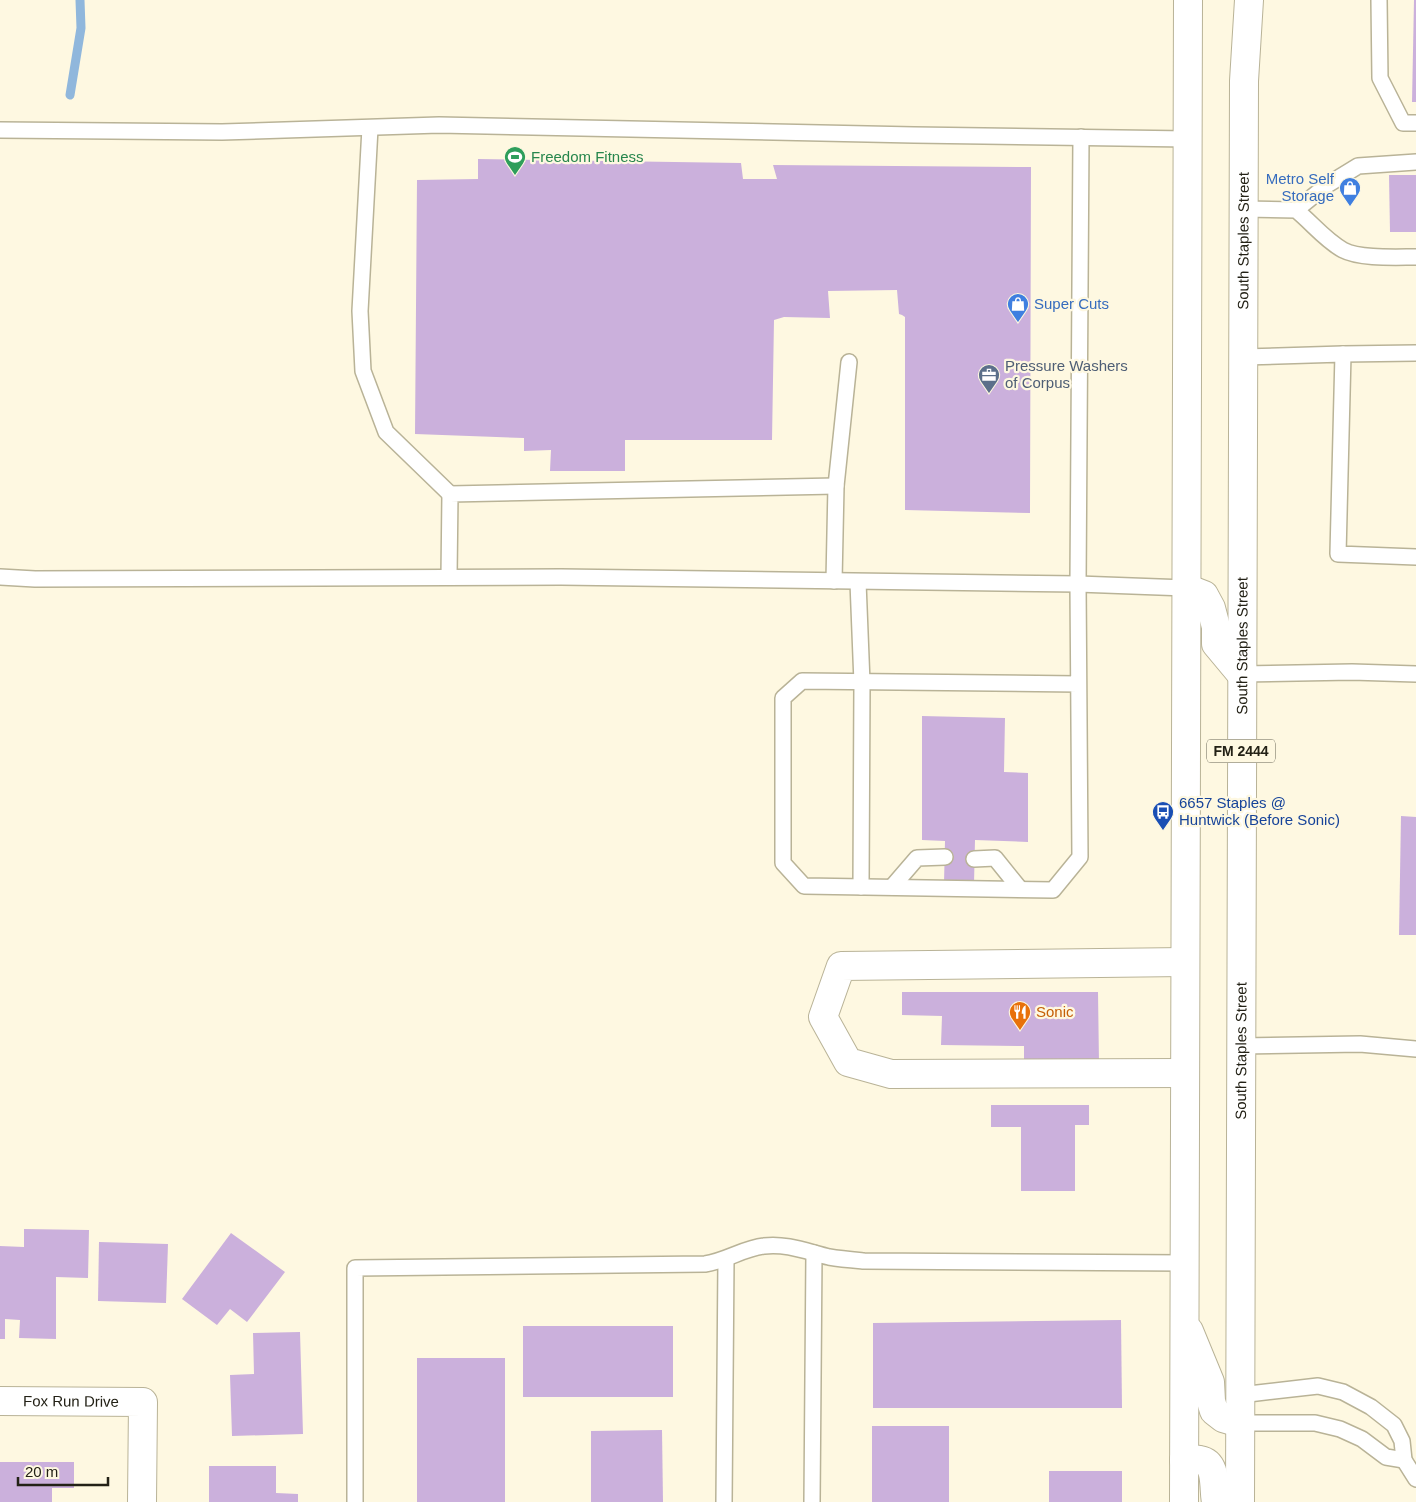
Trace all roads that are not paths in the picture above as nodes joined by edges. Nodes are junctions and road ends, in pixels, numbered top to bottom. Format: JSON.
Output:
{"nodes":[{"id":1,"x":1188,"y":0,"type":"edge"},
{"id":2,"x":1249,"y":0,"type":"edge"},
{"id":3,"x":1379,"y":0,"type":"edge"},
{"id":4,"x":1416,"y":123,"type":"edge"},
{"id":5,"x":370,"y":128,"type":"junction"},
{"id":6,"x":0,"y":130,"type":"edge"},
{"id":7,"x":1081,"y":137,"type":"junction"},
{"id":8,"x":1188,"y":138,"type":"junction"},
{"id":9,"x":1416,"y":162,"type":"edge"},
{"id":10,"x":1244,"y":208,"type":"junction"},
{"id":11,"x":1296,"y":210,"type":"junction"},
{"id":12,"x":1416,"y":257,"type":"edge"},
{"id":13,"x":1416,"y":353,"type":"edge"},
{"id":14,"x":1343,"y":354,"type":"junction"},
{"id":15,"x":1243,"y":357,"type":"junction"},
{"id":16,"x":849,"y":362,"type":"dead end"},
{"id":17,"x":836,"y":486,"type":"junction"},
{"id":18,"x":450,"y":494,"type":"junction"},
{"id":19,"x":1416,"y":557,"type":"edge"},
{"id":20,"x":0,"y":577,"type":"edge"},
{"id":21,"x":449,"y":577,"type":"junction"},
{"id":22,"x":834,"y":581,"type":"junction"},
{"id":23,"x":858,"y":582,"type":"junction"},
{"id":24,"x":1078,"y":584,"type":"junction"},
{"id":25,"x":1186,"y":588,"type":"junction"},
{"id":26,"x":1241,"y":674,"type":"junction"},
{"id":27,"x":1416,"y":674,"type":"edge"},
{"id":28,"x":862,"y":683,"type":"junction"},
{"id":29,"x":1078,"y":684,"type":"junction"},
{"id":30,"x":945,"y":857,"type":"dead end"},
{"id":31,"x":974,"y":859,"type":"dead end"},
{"id":32,"x":861,"y":887,"type":"junction"},
{"id":33,"x":892,"y":888,"type":"junction"},
{"id":34,"x":1020,"y":889,"type":"junction"},
{"id":35,"x":1185,"y":962,"type":"junction"},
{"id":36,"x":1241,"y":1046,"type":"junction"},
{"id":37,"x":1416,"y":1050,"type":"edge"},
{"id":38,"x":1185,"y":1074,"type":"junction"},
{"id":39,"x":814,"y":1253,"type":"junction"},
{"id":40,"x":726,"y":1259,"type":"junction"},
{"id":41,"x":1185,"y":1263,"type":"junction"},
{"id":42,"x":1184,"y":1320,"type":"junction"},
{"id":43,"x":1240,"y":1395,"type":"junction"},
{"id":44,"x":0,"y":1402,"type":"edge"},
{"id":45,"x":1240,"y":1423,"type":"junction"},
{"id":46,"x":1184,"y":1460,"type":"junction"},
{"id":47,"x":1404,"y":1460,"type":"junction"},
{"id":48,"x":1416,"y":1479,"type":"edge"},
{"id":49,"x":142,"y":1502,"type":"edge"},
{"id":50,"x":355,"y":1502,"type":"edge"},
{"id":51,"x":724,"y":1502,"type":"edge"},
{"id":52,"x":812,"y":1502,"type":"edge"},
{"id":53,"x":1184,"y":1502,"type":"edge"},
{"id":54,"x":1216,"y":1502,"type":"edge"},
{"id":55,"x":1240,"y":1502,"type":"edge"}],
"edges":[{"from":1,"to":8,"type":"main road","number":"FM 2444"},
{"from":2,"to":10,"type":"main road","name":"South Staples Street","number":"FM 2444"},
{"from":3,"to":4,"type":"lane"},
{"from":5,"to":6,"type":"lane"},
{"from":5,"to":7,"type":"lane"},
{"from":5,"to":18,"type":"lane"},
{"from":7,"to":8,"type":"lane"},
{"from":7,"to":24,"type":"lane"},
{"from":8,"to":25,"type":"main road","number":"FM 2444"},
{"from":9,"to":11,"type":"lane"},
{"from":10,"to":11,"type":"lane"},
{"from":10,"to":15,"type":"main road","name":"South Staples Street","number":"FM 2444"},
{"from":11,"to":12,"type":"lane"},
{"from":13,"to":14,"type":"lane"},
{"from":14,"to":15,"type":"lane"},
{"from":14,"to":19,"type":"lane"},
{"from":15,"to":26,"type":"main road","name":"South Staples Street","number":"FM 2444"},
{"from":16,"to":17,"type":"lane"},
{"from":17,"to":18,"type":"lane"},
{"from":17,"to":22,"type":"lane"},
{"from":18,"to":21,"type":"lane"},
{"from":20,"to":21,"type":"lane"},
{"from":21,"to":22,"type":"lane"},
{"from":22,"to":23,"type":"lane"},
{"from":23,"to":24,"type":"lane"},
{"from":23,"to":28,"type":"lane"},
{"from":24,"to":25,"type":"lane"},
{"from":24,"to":29,"type":"lane"},
{"from":25,"to":26,"type":"main road"},
{"from":25,"to":35,"type":"main road","number":"FM 2444"},
{"from":26,"to":27,"type":"lane"},
{"from":26,"to":36,"type":"main road","name":"South Staples Street","number":"FM 2444"},
{"from":28,"to":29,"type":"lane"},
{"from":28,"to":32,"type":"lane"},
{"from":28,"to":32,"type":"lane"},
{"from":29,"to":34,"type":"lane"},
{"from":30,"to":33,"type":"lane"},
{"from":31,"to":34,"type":"lane"},
{"from":32,"to":33,"type":"lane"},
{"from":33,"to":34,"type":"lane"},
{"from":35,"to":38,"type":"main road","number":"FM 2444"},
{"from":35,"to":38,"type":"main road"},
{"from":36,"to":37,"type":"lane"},
{"from":36,"to":43,"type":"main road","name":"South Staples Street","number":"FM 2444"},
{"from":38,"to":41,"type":"main road","number":"FM 2444"},
{"from":39,"to":40,"type":"lane"},
{"from":39,"to":41,"type":"lane"},
{"from":39,"to":52,"type":"lane"},
{"from":40,"to":50,"type":"lane"},
{"from":40,"to":51,"type":"lane"},
{"from":41,"to":42,"type":"main road","number":"FM 2444"},
{"from":42,"to":45,"type":"main road"},
{"from":42,"to":46,"type":"main road","number":"FM 2444"},
{"from":43,"to":45,"type":"main road","name":"South Staples Street","number":"FM 2444"},
{"from":43,"to":47,"type":"lane"},
{"from":44,"to":49,"type":"main road","name":"Fox Run Drive"},
{"from":45,"to":47,"type":"lane"},
{"from":45,"to":55,"type":"main road","name":"South Staples Street","number":"FM 2444"},
{"from":46,"to":53,"type":"main road","number":"FM 2444"},
{"from":46,"to":54,"type":"main road"},
{"from":47,"to":48,"type":"lane"}]}
